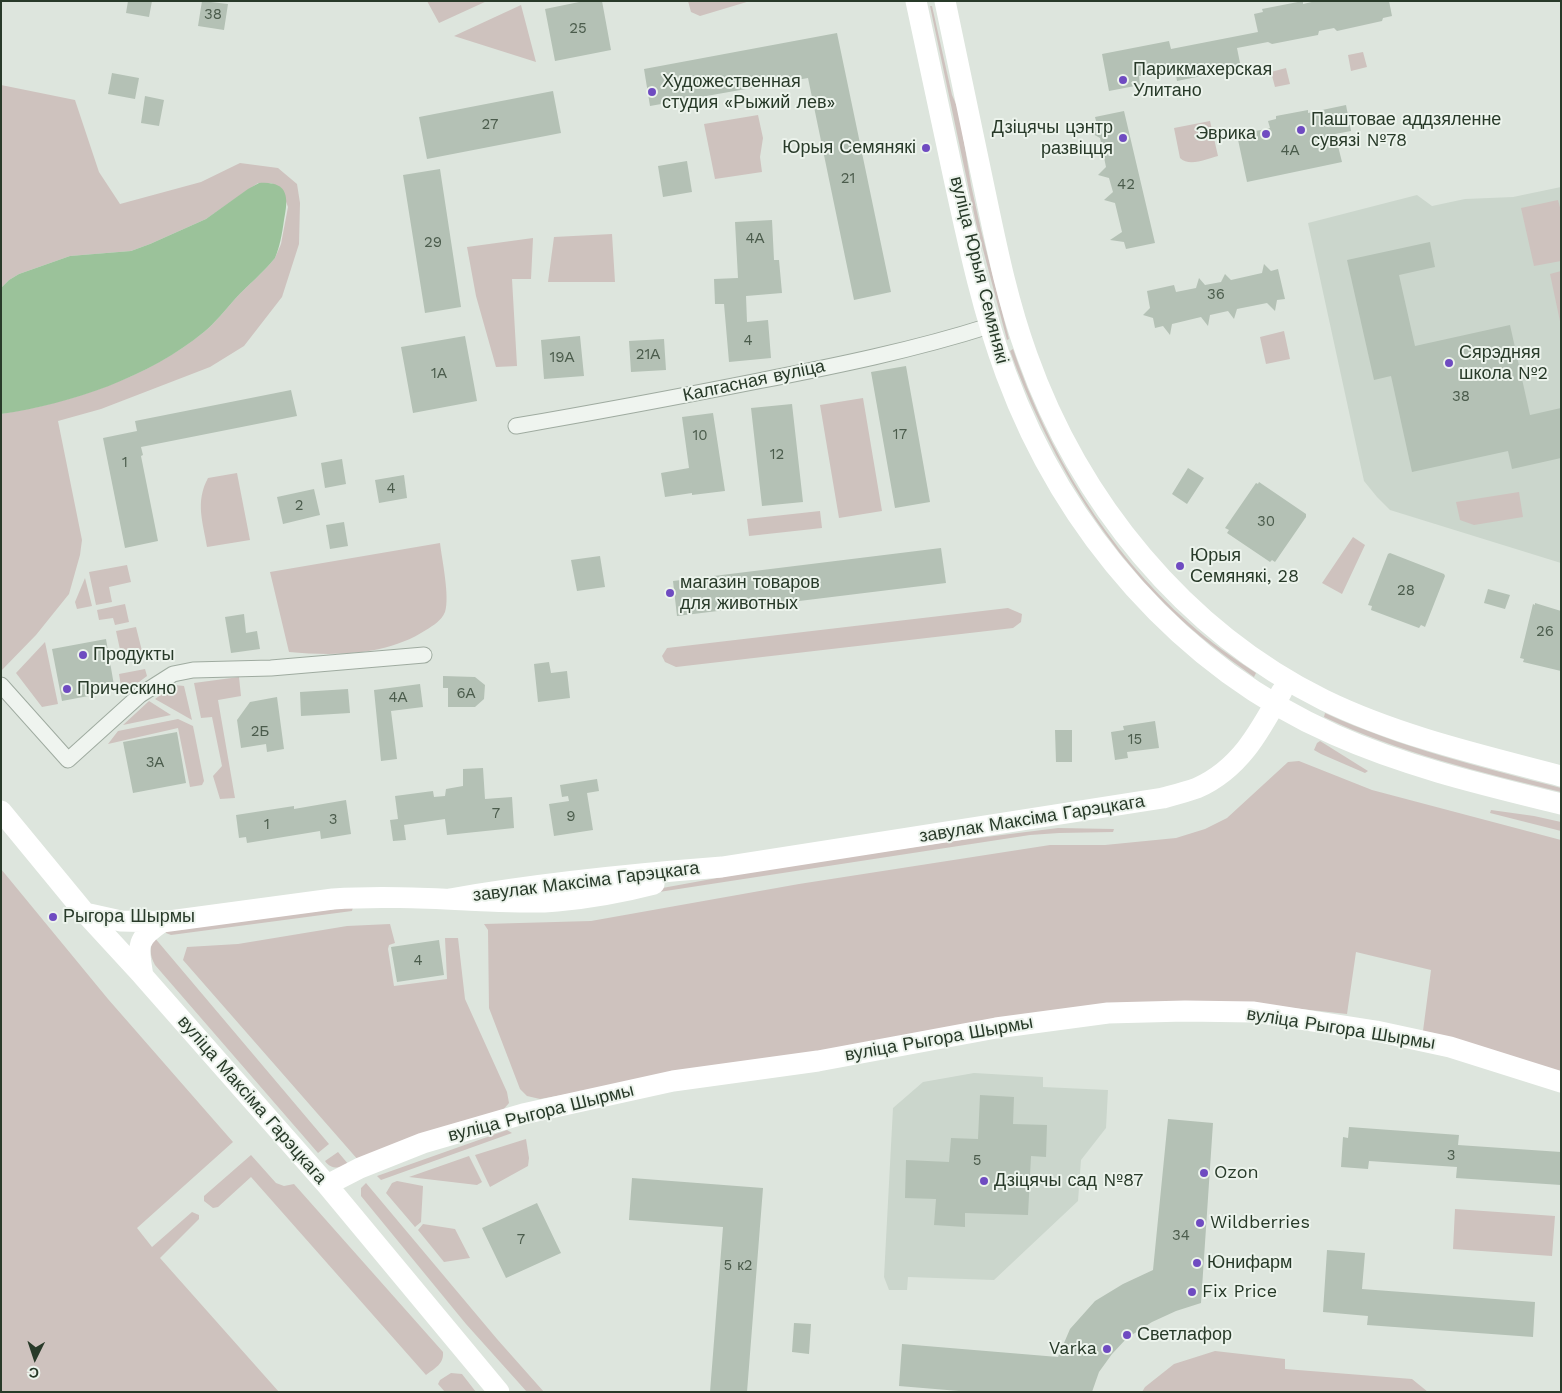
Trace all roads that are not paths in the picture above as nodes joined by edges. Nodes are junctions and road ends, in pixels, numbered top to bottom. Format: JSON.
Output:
{"nodes":[{"id":1,"x":916,"y":1,"type":"edge"},
{"id":2,"x":945,"y":1,"type":"edge"},
{"id":3,"x":989,"y":326,"type":"junction"},
{"id":4,"x":516,"y":426,"type":"dead end"},
{"id":5,"x":424,"y":655,"type":"dead end"},
{"id":6,"x":1288,"y":680,"type":"junction"},
{"id":7,"x":1,"y":685,"type":"edge"},
{"id":8,"x":1275,"y":704,"type":"junction"},
{"id":9,"x":1561,"y":776,"type":"edge"},
{"id":10,"x":1561,"y":804,"type":"edge"},
{"id":11,"x":1,"y":811,"type":"edge"},
{"id":12,"x":85,"y":913,"type":"junction"},
{"id":13,"x":162,"y":922,"type":"junction"},
{"id":14,"x":142,"y":976,"type":"junction"},
{"id":15,"x":1561,"y":1082,"type":"edge"},
{"id":16,"x":327,"y":1185,"type":"junction"},
{"id":17,"x":499,"y":1392,"type":"edge"}],
"edges":[{"from":1,"to":3,"type":"main road","name":"вуліца Юрыя Семянякі"},
{"from":2,"to":6,"type":"main road","name":"вуліца Юрыя Семянякі"},
{"from":3,"to":4,"type":"street","name":"Калгасная вуліца"},
{"from":3,"to":8,"type":"main road","name":"вуліца Юрыя Семянякі"},
{"from":5,"to":7,"type":"street"},
{"from":6,"to":8,"type":"main road","name":"завулак Максіма Гарэцкага"},
{"from":6,"to":9,"type":"main road","name":"вуліца Юрыя Семянякі"},
{"from":8,"to":10,"type":"main road","name":"вуліца Юрыя Семянякі"},
{"from":8,"to":13,"type":"main road","name":"завулак Максіма Гарэцкага"},
{"from":11,"to":12,"type":"main road","name":"вуліца Максіма Гарэцкага"},
{"from":12,"to":13,"type":"main road","name":"завулак Максіма Гарэцкага"},
{"from":12,"to":14,"type":"main road","name":"вуліца Максіма Гарэцкага"},
{"from":13,"to":14,"type":"main road"},
{"from":14,"to":16,"type":"main road","name":"вуліца Максіма Гарэцкага"},
{"from":15,"to":16,"type":"main road","name":"вуліца Рыгора Шырмы"},
{"from":16,"to":17,"type":"main road","name":"вуліца Максіма Гарэцкага"}]}
